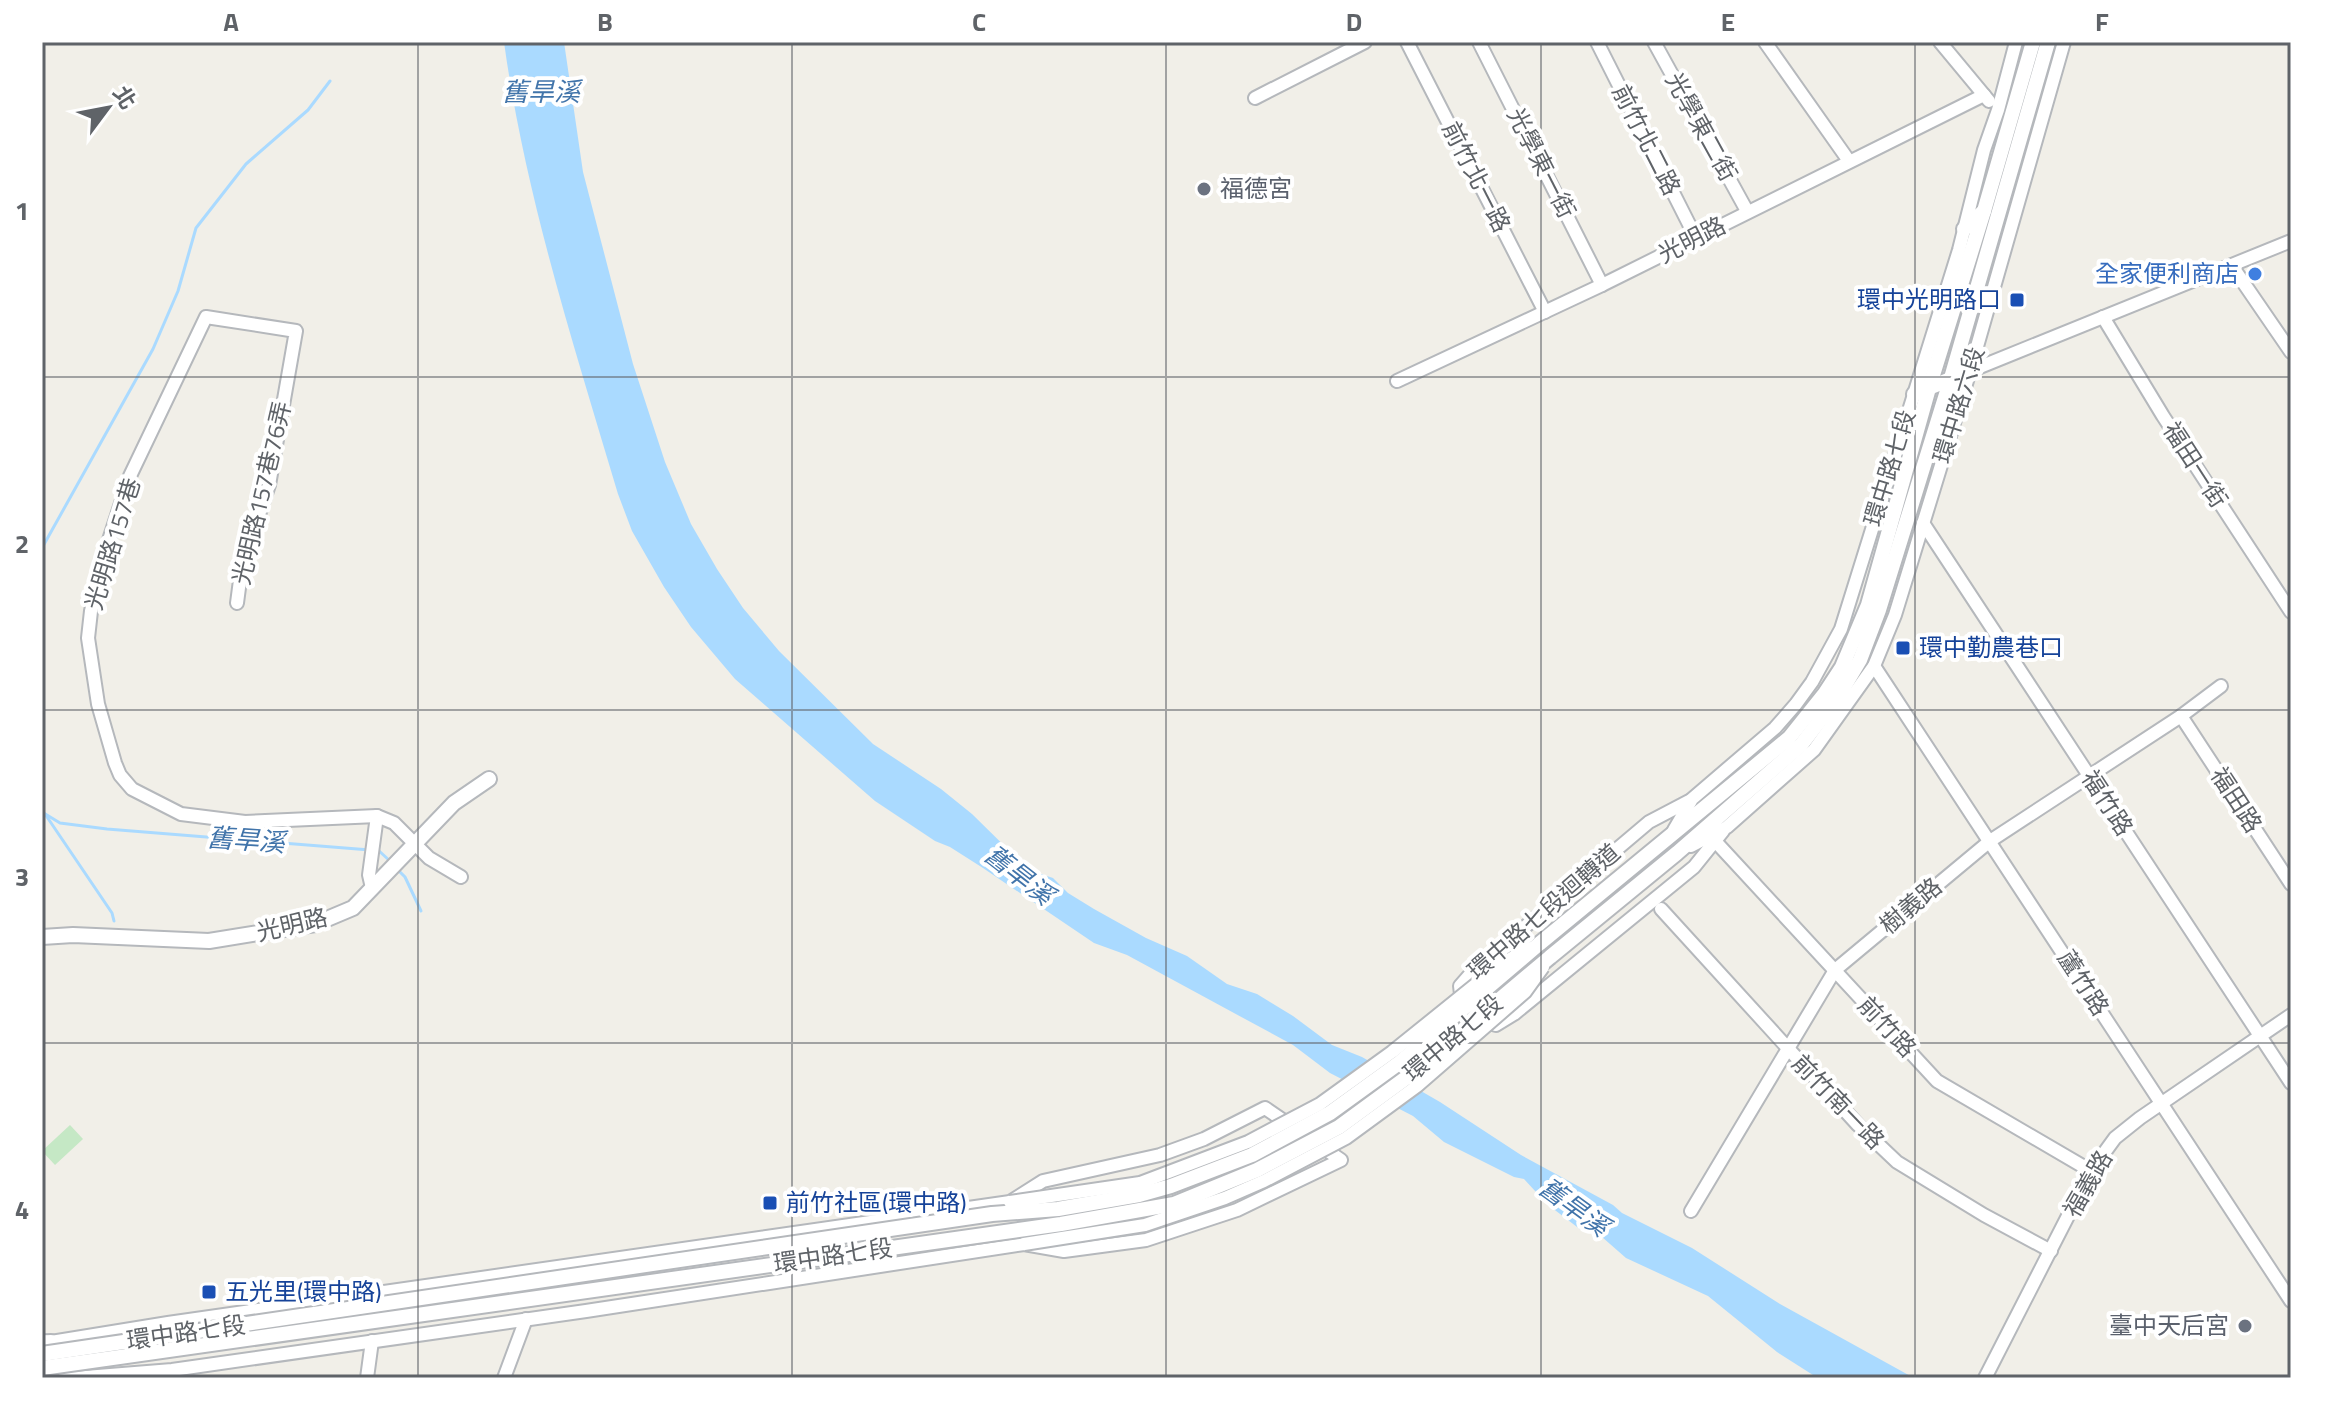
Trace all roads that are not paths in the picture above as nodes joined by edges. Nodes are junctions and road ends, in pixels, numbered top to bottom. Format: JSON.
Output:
{"nodes":[{"id":1,"x":1365,"y":42,"type":"edge"},
{"id":2,"x":1407,"y":42,"type":"edge"},
{"id":3,"x":1479,"y":42,"type":"edge"},
{"id":4,"x":1597,"y":42,"type":"edge"},
{"id":5,"x":1654,"y":42,"type":"edge"},
{"id":6,"x":1765,"y":42,"type":"edge"},
{"id":7,"x":1940,"y":42,"type":"edge"},
{"id":8,"x":2016,"y":42,"type":"edge"},
{"id":9,"x":2033,"y":42,"type":"edge"},
{"id":10,"x":2048,"y":42,"type":"edge"},
{"id":11,"x":2064,"y":42,"type":"edge"},
{"id":12,"x":1984,"y":95,"type":"junction"},
{"id":13,"x":1255,"y":98,"type":"dead end"},
{"id":14,"x":1998,"y":110,"type":"junction"},
{"id":15,"x":1849,"y":161,"type":"junction"},
{"id":16,"x":1747,"y":211,"type":"junction"},
{"id":17,"x":1984,"y":211,"type":"junction"},
{"id":18,"x":1964,"y":229,"type":"junction"},
{"id":19,"x":1696,"y":238,"type":"junction"},
{"id":20,"x":2291,"y":241,"type":"edge"},
{"id":21,"x":2232,"y":266,"type":"junction"},
{"id":22,"x":1602,"y":285,"type":"junction"},
{"id":23,"x":1545,"y":312,"type":"junction"},
{"id":24,"x":206,"y":317,"type":"joint"},
{"id":25,"x":2103,"y":317,"type":"junction"},
{"id":26,"x":2291,"y":352,"type":"edge"},
{"id":27,"x":1970,"y":371,"type":"junction"},
{"id":28,"x":1951,"y":378,"type":"junction"},
{"id":29,"x":1397,"y":381,"type":"dead end"},
{"id":30,"x":1929,"y":388,"type":"junction"},
{"id":31,"x":1914,"y":394,"type":"junction"},
{"id":32,"x":1923,"y":523,"type":"junction"},
{"id":33,"x":237,"y":603,"type":"dead end"},
{"id":34,"x":2291,"y":612,"type":"edge"},
{"id":35,"x":1874,"y":666,"type":"junction"},
{"id":36,"x":2221,"y":686,"type":"dead end"},
{"id":37,"x":2181,"y":716,"type":"junction"},
{"id":38,"x":1801,"y":744,"type":"junction"},
{"id":39,"x":2089,"y":776,"type":"junction"},
{"id":40,"x":489,"y":779,"type":"dead end"},
{"id":41,"x":1692,"y":799,"type":"junction"},
{"id":42,"x":377,"y":821,"type":"junction"},
{"id":43,"x":1727,"y":827,"type":"junction"},
{"id":44,"x":1715,"y":841,"type":"junction"},
{"id":45,"x":1990,"y":841,"type":"junction"},
{"id":46,"x":416,"y":842,"type":"junction"},
{"id":47,"x":1672,"y":846,"type":"junction"},
{"id":48,"x":461,"y":877,"type":"dead end"},
{"id":49,"x":2291,"y":884,"type":"edge"},
{"id":50,"x":372,"y":888,"type":"junction"},
{"id":51,"x":1661,"y":909,"type":"dead end"},
{"id":52,"x":42,"y":937,"type":"edge"},
{"id":53,"x":1539,"y":944,"type":"junction"},
{"id":54,"x":1550,"y":957,"type":"junction"},
{"id":55,"x":1835,"y":970,"type":"junction"},
{"id":56,"x":2291,"y":1015,"type":"edge"},
{"id":57,"x":2260,"y":1035,"type":"junction"},
{"id":58,"x":1787,"y":1048,"type":"junction"},
{"id":59,"x":2291,"y":1083,"type":"edge"},
{"id":60,"x":2162,"y":1103,"type":"junction"},
{"id":61,"x":2091,"y":1171,"type":"junction"},
{"id":62,"x":1010,"y":1202,"type":"junction"},
{"id":63,"x":1691,"y":1211,"type":"dead end"},
{"id":64,"x":1024,"y":1244,"type":"junction"},
{"id":65,"x":2051,"y":1251,"type":"junction"},
{"id":66,"x":2291,"y":1301,"type":"edge"},
{"id":67,"x":526,"y":1319,"type":"junction"},
{"id":68,"x":172,"y":1322,"type":"junction"},
{"id":69,"x":149,"y":1326,"type":"junction"},
{"id":70,"x":372,"y":1341,"type":"junction"},
{"id":71,"x":44,"y":1345,"type":"edge"},
{"id":72,"x":42,"y":1368,"type":"edge"},
{"id":73,"x":182,"y":1368,"type":"junction"},
{"id":74,"x":161,"y":1371,"type":"junction"},
{"id":75,"x":71,"y":1378,"type":"edge"},
{"id":76,"x":367,"y":1378,"type":"edge"},
{"id":77,"x":504,"y":1378,"type":"edge"},
{"id":78,"x":1985,"y":1378,"type":"edge"}],
"edges":[{"from":1,"to":13,"type":"street"},
{"from":2,"to":23,"type":"street","name":"前竹北一路"},
{"from":3,"to":22,"type":"street","name":"光學東一街"},
{"from":4,"to":19,"type":"street","name":"前竹北二路"},
{"from":5,"to":16,"type":"street","name":"光學東二街"},
{"from":6,"to":15,"type":"street"},
{"from":7,"to":12,"type":"street"},
{"from":8,"to":14,"type":"street","name":"環中路七段"},
{"from":9,"to":17,"type":"street","name":"環中路六段"},
{"from":10,"to":28,"type":"street","name":"環中路六段"},
{"from":11,"to":27,"type":"street","name":"環中路六段"},
{"from":12,"to":14,"type":"street"},
{"from":12,"to":15,"type":"street","name":"光明路"},
{"from":14,"to":18,"type":"street","name":"環中路七段"},
{"from":15,"to":16,"type":"street","name":"光明路"},
{"from":16,"to":19,"type":"street","name":"光明路"},
{"from":17,"to":18,"type":"street"},
{"from":17,"to":30,"type":"street","name":"環中路六段"},
{"from":18,"to":31,"type":"street","name":"環中路七段"},
{"from":19,"to":22,"type":"street","name":"光明路"},
{"from":20,"to":21,"type":"street"},
{"from":21,"to":25,"type":"street"},
{"from":21,"to":26,"type":"street"},
{"from":22,"to":23,"type":"street","name":"光明路"},
{"from":23,"to":29,"type":"street","name":"光明路"},
{"from":24,"to":33,"type":"street","name":"光明路157巷76弄"},
{"from":24,"to":42,"type":"street","name":"光明路157巷"},
{"from":25,"to":27,"type":"street"},
{"from":25,"to":34,"type":"street","name":"福田一街"},
{"from":27,"to":28,"type":"street"},
{"from":27,"to":32,"type":"street","name":"環中路六段"},
{"from":28,"to":30,"type":"street"},
{"from":28,"to":38,"type":"street","name":"環中路六段"},
{"from":30,"to":31,"type":"street"},
{"from":30,"to":38,"type":"street","name":"環中路六段"},
{"from":31,"to":41,"type":"street","name":"環中路七段"},
{"from":32,"to":35,"type":"street","name":"環中路六段"},
{"from":32,"to":39,"type":"street","name":"福竹路"},
{"from":35,"to":38,"type":"street","name":"環中路六段"},
{"from":35,"to":45,"type":"street","name":"蘆竹路"},
{"from":36,"to":37,"type":"street","name":"樹義路"},
{"from":37,"to":39,"type":"street","name":"樹義路"},
{"from":37,"to":49,"type":"street","name":"福田路"},
{"from":38,"to":43,"type":"street","name":"環中路七段"},
{"from":38,"to":47,"type":"street","name":"環中路七段"},
{"from":39,"to":45,"type":"street","name":"樹義路"},
{"from":39,"to":57,"type":"street","name":"福竹路"},
{"from":40,"to":46,"type":"street","name":"光明路"},
{"from":41,"to":44,"type":"street","name":"環中路七段迴轉道"},
{"from":41,"to":47,"type":"street","name":"環中路七段"},
{"from":42,"to":46,"type":"street"},
{"from":42,"to":50,"type":"street"},
{"from":43,"to":44,"type":"street","name":"環中路七段迴轉道"},
{"from":43,"to":47,"type":"street","name":"環中路七段"},
{"from":44,"to":55,"type":"street","name":"前竹路"},
{"from":45,"to":55,"type":"street","name":"樹義路"},
{"from":45,"to":60,"type":"street","name":"蘆竹路"},
{"from":46,"to":48,"type":"street"},
{"from":46,"to":50,"type":"street","name":"光明路"},
{"from":47,"to":53,"type":"street","name":"環中路七段"},
{"from":47,"to":54,"type":"street","name":"環中路七段"},
{"from":50,"to":52,"type":"street","name":"光明路"},
{"from":51,"to":58,"type":"street","name":"前竹南一路"},
{"from":53,"to":62,"type":"street","name":"環中路七段","bridge":true},
{"from":53,"to":71,"type":"street","name":"環中路七段","bridge":true},
{"from":54,"to":64,"type":"street","name":"環中路七段","bridge":true},
{"from":54,"to":72,"type":"street","name":"環中路七段","bridge":true},
{"from":55,"to":58,"type":"street","name":"樹義路"},
{"from":55,"to":61,"type":"street","name":"前竹路"},
{"from":56,"to":57,"type":"street","name":"福義路"},
{"from":57,"to":59,"type":"street","name":"福竹路"},
{"from":57,"to":60,"type":"street","name":"福義路"},
{"from":58,"to":63,"type":"street","name":"樹義路"},
{"from":58,"to":65,"type":"street","name":"前竹南一路"},
{"from":60,"to":61,"type":"street","name":"福義路"},
{"from":60,"to":66,"type":"street","name":"蘆竹路"},
{"from":61,"to":65,"type":"street","name":"福義路"},
{"from":62,"to":64,"type":"street"},
{"from":62,"to":68,"type":"street","name":"環中路七段"},
{"from":64,"to":67,"type":"street","name":"環中路七段"},
{"from":65,"to":78,"type":"street","name":"福義路"},
{"from":67,"to":70,"type":"street","name":"環中路七段"},
{"from":67,"to":77,"type":"street"},
{"from":68,"to":69,"type":"street","name":"環中路七段"},
{"from":68,"to":73,"type":"street"},
{"from":69,"to":71,"type":"street","name":"環中路七段"},
{"from":69,"to":74,"type":"street"},
{"from":70,"to":73,"type":"street","name":"環中路七段"},
{"from":70,"to":76,"type":"street"},
{"from":73,"to":74,"type":"street","name":"環中路七段"},
{"from":74,"to":75,"type":"street","name":"環中路七段"}]}
